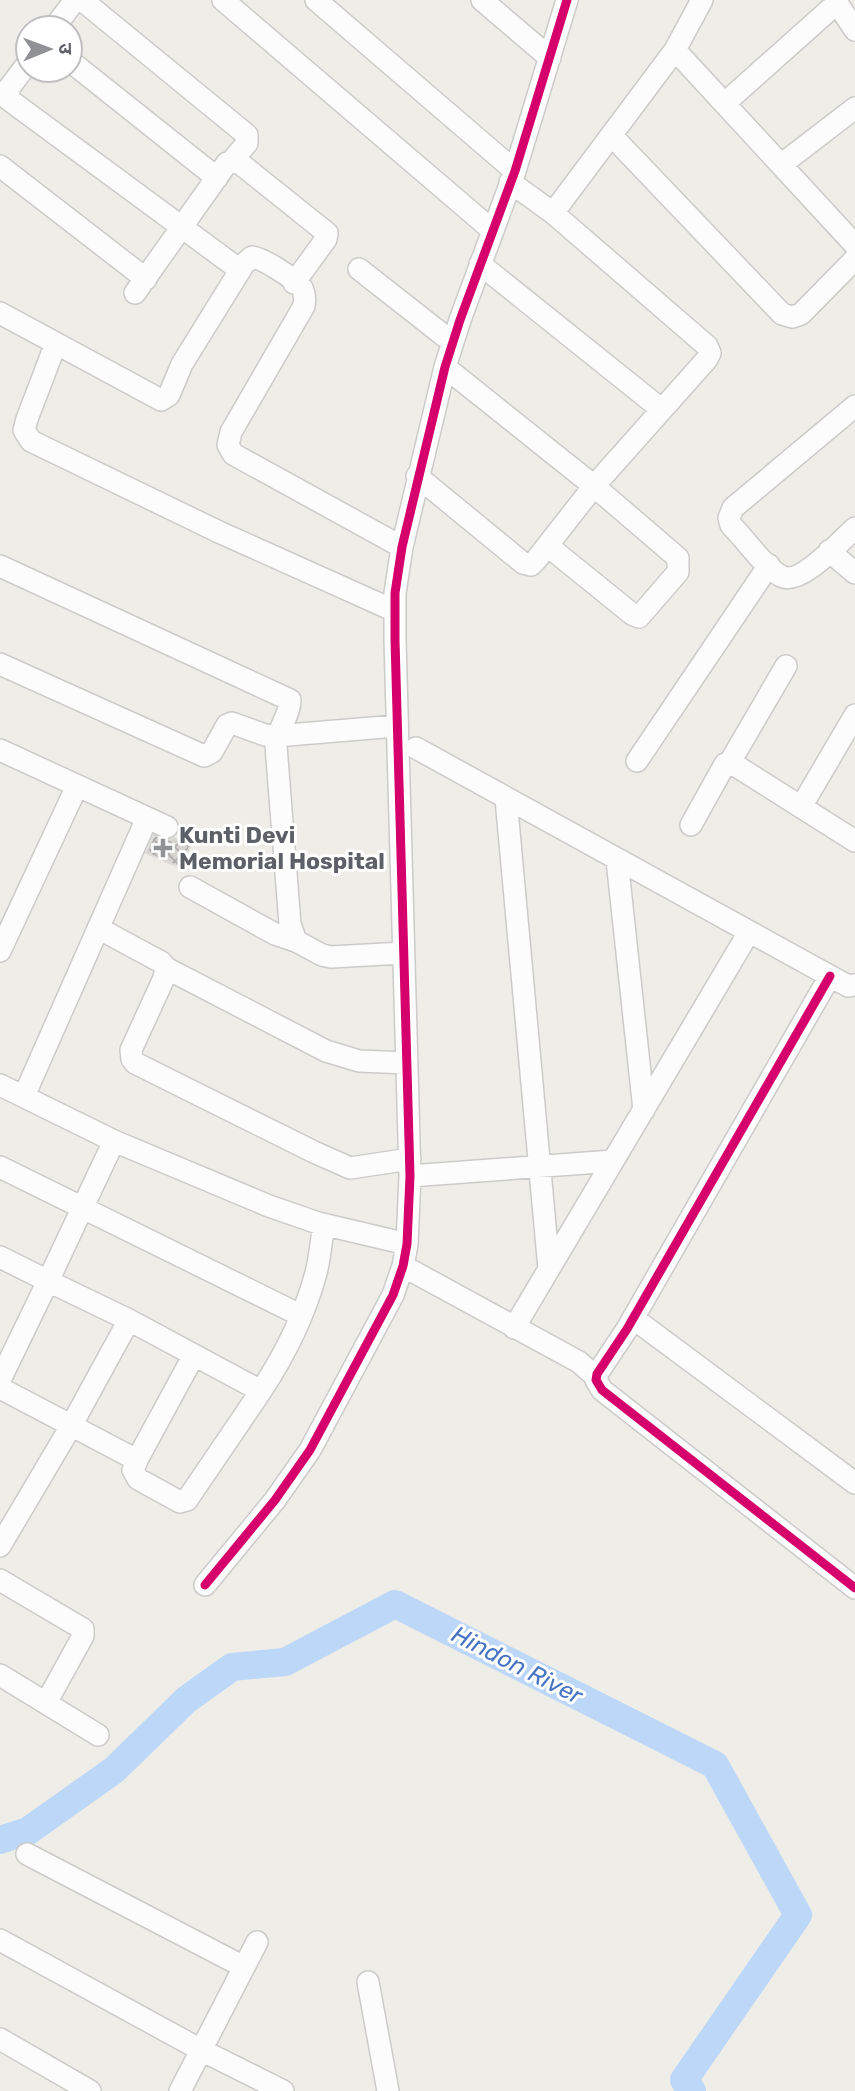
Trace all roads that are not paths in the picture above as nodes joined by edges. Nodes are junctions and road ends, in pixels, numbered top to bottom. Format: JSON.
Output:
{"nodes":[{"id":1,"x":82,"y":0,"type":"edge"},
{"id":2,"x":223,"y":0,"type":"edge"},
{"id":3,"x":316,"y":0,"type":"edge"},
{"id":4,"x":482,"y":0,"type":"edge"},
{"id":5,"x":567,"y":0,"type":"edge"},
{"id":6,"x":702,"y":0,"type":"edge"},
{"id":7,"x":836,"y":1,"type":"edge"},
{"id":8,"x":855,"y":30,"type":"edge"},
{"id":9,"x":675,"y":50,"type":"junction"},
{"id":10,"x":550,"y":58,"type":"junction"},
{"id":11,"x":84,"y":72,"type":"edge"},
{"id":12,"x":14,"y":81,"type":"edge"},
{"id":13,"x":725,"y":103,"type":"junction"},
{"id":14,"x":855,"y":108,"type":"edge"},
{"id":15,"x":612,"y":136,"type":"junction"},
{"id":16,"x":232,"y":161,"type":"junction"},
{"id":17,"x":782,"y":164,"type":"junction"},
{"id":18,"x":0,"y":166,"type":"edge"},
{"id":19,"x":513,"y":176,"type":"junction"},
{"id":20,"x":217,"y":177,"type":"junction"},
{"id":21,"x":553,"y":214,"type":"junction"},
{"id":22,"x":181,"y":228,"type":"junction"},
{"id":23,"x":492,"y":230,"type":"junction"},
{"id":24,"x":855,"y":245,"type":"edge"},
{"id":25,"x":855,"y":260,"type":"edge"},
{"id":26,"x":480,"y":264,"type":"junction"},
{"id":27,"x":240,"y":270,"type":"junction"},
{"id":28,"x":359,"y":270,"type":"dead end"},
{"id":29,"x":294,"y":283,"type":"junction"},
{"id":30,"x":0,"y":313,"type":"edge"},
{"id":31,"x":56,"y":342,"type":"junction"},
{"id":32,"x":452,"y":342,"type":"junction"},
{"id":33,"x":444,"y":367,"type":"junction"},
{"id":34,"x":855,"y":406,"type":"edge"},
{"id":35,"x":661,"y":409,"type":"junction"},
{"id":36,"x":417,"y":476,"type":"junction"},
{"id":37,"x":594,"y":486,"type":"junction"},
{"id":38,"x":855,"y":528,"type":"edge"},
{"id":39,"x":548,"y":546,"type":"junction"},
{"id":40,"x":401,"y":547,"type":"junction"},
{"id":41,"x":829,"y":551,"type":"junction"},
{"id":42,"x":769,"y":565,"type":"junction"},
{"id":43,"x":0,"y":566,"type":"edge"},
{"id":44,"x":855,"y":573,"type":"edge"},
{"id":45,"x":395,"y":611,"type":"junction"},
{"id":46,"x":0,"y":664,"type":"edge"},
{"id":47,"x":786,"y":666,"type":"dead end"},
{"id":48,"x":855,"y":715,"type":"edge"},
{"id":49,"x":396,"y":726,"type":"junction"},
{"id":50,"x":276,"y":736,"type":"junction"},
{"id":51,"x":416,"y":748,"type":"dead end"},
{"id":52,"x":0,"y":750,"type":"edge"},
{"id":53,"x":637,"y":761,"type":"dead end"},
{"id":54,"x":730,"y":762,"type":"junction"},
{"id":55,"x":76,"y":786,"type":"junction"},
{"id":56,"x":506,"y":799,"type":"junction"},
{"id":57,"x":801,"y":807,"type":"junction"},
{"id":58,"x":147,"y":818,"type":"junction"},
{"id":59,"x":691,"y":825,"type":"dead end"},
{"id":60,"x":167,"y":827,"type":"dead end"},
{"id":61,"x":855,"y":841,"type":"edge"},
{"id":62,"x":617,"y":859,"type":"junction"},
{"id":63,"x":190,"y":887,"type":"dead end"},
{"id":64,"x":98,"y":928,"type":"junction"},
{"id":65,"x":749,"y":932,"type":"junction"},
{"id":66,"x":296,"y":941,"type":"junction"},
{"id":67,"x":0,"y":951,"type":"edge"},
{"id":68,"x":403,"y":953,"type":"junction"},
{"id":69,"x":166,"y":968,"type":"junction"},
{"id":70,"x":830,"y":976,"type":"junction"},
{"id":71,"x":855,"y":985,"type":"edge"},
{"id":72,"x":407,"y":1063,"type":"junction"},
{"id":73,"x":0,"y":1085,"type":"edge"},
{"id":74,"x":24,"y":1096,"type":"junction"},
{"id":75,"x":643,"y":1110,"type":"junction"},
{"id":76,"x":114,"y":1141,"type":"junction"},
{"id":77,"x":613,"y":1161,"type":"junction"},
{"id":78,"x":0,"y":1167,"type":"edge"},
{"id":79,"x":410,"y":1167,"type":"junction"},
{"id":80,"x":540,"y":1167,"type":"junction"},
{"id":81,"x":83,"y":1208,"type":"junction"},
{"id":82,"x":324,"y":1225,"type":"junction"},
{"id":83,"x":407,"y":1244,"type":"junction"},
{"id":84,"x":0,"y":1257,"type":"edge"},
{"id":85,"x":403,"y":1266,"type":"junction"},
{"id":86,"x":549,"y":1269,"type":"junction"},
{"id":87,"x":48,"y":1281,"type":"junction"},
{"id":88,"x":300,"y":1315,"type":"junction"},
{"id":89,"x":633,"y":1318,"type":"junction"},
{"id":90,"x":128,"y":1320,"type":"junction"},
{"id":91,"x":514,"y":1328,"type":"junction"},
{"id":92,"x":194,"y":1355,"type":"junction"},
{"id":93,"x":596,"y":1377,"type":"junction"},
{"id":94,"x":0,"y":1380,"type":"edge"},
{"id":95,"x":0,"y":1388,"type":"edge"},
{"id":96,"x":261,"y":1391,"type":"junction"},
{"id":97,"x":71,"y":1426,"type":"junction"},
{"id":98,"x":138,"y":1458,"type":"junction"},
{"id":99,"x":855,"y":1483,"type":"edge"},
{"id":100,"x":0,"y":1546,"type":"edge"},
{"id":101,"x":0,"y":1580,"type":"edge"},
{"id":102,"x":205,"y":1585,"type":"dead end"},
{"id":103,"x":854,"y":1585,"type":"edge"},
{"id":104,"x":0,"y":1675,"type":"edge"},
{"id":105,"x":46,"y":1703,"type":"junction"},
{"id":106,"x":98,"y":1735,"type":"dead end"},
{"id":107,"x":27,"y":1854,"type":"dead end"},
{"id":108,"x":0,"y":1940,"type":"edge"},
{"id":109,"x":257,"y":1942,"type":"dead end"},
{"id":110,"x":244,"y":1967,"type":"junction"},
{"id":111,"x":368,"y":1982,"type":"dead end"},
{"id":112,"x":0,"y":2039,"type":"edge"},
{"id":113,"x":201,"y":2049,"type":"junction"},
{"id":114,"x":90,"y":2091,"type":"edge"},
{"id":115,"x":180,"y":2091,"type":"edge"},
{"id":116,"x":283,"y":2091,"type":"edge"},
{"id":117,"x":388,"y":2091,"type":"edge"}],
"edges":[{"from":1,"to":16,"type":"street"},
{"from":2,"to":23,"type":"street"},
{"from":3,"to":19,"type":"street"},
{"from":4,"to":10,"type":"street"},
{"from":5,"to":10,"type":"street"},
{"from":6,"to":9,"type":"street"},
{"from":7,"to":8,"type":"street"},
{"from":7,"to":13,"type":"street"},
{"from":9,"to":13,"type":"street"},
{"from":9,"to":15,"type":"street"},
{"from":10,"to":19,"type":"street"},
{"from":11,"to":20,"type":"street"},
{"from":12,"to":22,"type":"street"},
{"from":13,"to":17,"type":"street"},
{"from":14,"to":17,"type":"street"},
{"from":15,"to":21,"type":"street"},
{"from":15,"to":25,"type":"street"},
{"from":16,"to":20,"type":"street"},
{"from":16,"to":29,"type":"street"},
{"from":17,"to":24,"type":"street"},
{"from":18,"to":22,"type":"street"},
{"from":19,"to":21,"type":"street"},
{"from":19,"to":23,"type":"street"},
{"from":20,"to":22,"type":"street"},
{"from":21,"to":35,"type":"street"},
{"from":22,"to":27,"type":"street"},
{"from":23,"to":26,"type":"street"},
{"from":26,"to":32,"type":"street"},
{"from":26,"to":35,"type":"street"},
{"from":27,"to":29,"type":"street"},
{"from":27,"to":31,"type":"street"},
{"from":28,"to":32,"type":"street"},
{"from":29,"to":40,"type":"street"},
{"from":30,"to":31,"type":"street"},
{"from":31,"to":45,"type":"street"},
{"from":32,"to":33,"type":"street"},
{"from":33,"to":36,"type":"street"},
{"from":33,"to":37,"type":"street"},
{"from":34,"to":42,"type":"street"},
{"from":35,"to":37,"type":"street"},
{"from":36,"to":39,"type":"street"},
{"from":36,"to":40,"type":"street"},
{"from":37,"to":39,"type":"street"},
{"from":37,"to":39,"type":"street"},
{"from":38,"to":41,"type":"street"},
{"from":40,"to":45,"type":"street"},
{"from":41,"to":42,"type":"street"},
{"from":41,"to":44,"type":"street"},
{"from":42,"to":53,"type":"street"},
{"from":43,"to":50,"type":"street"},
{"from":45,"to":49,"type":"street"},
{"from":46,"to":50,"type":"street"},
{"from":47,"to":54,"type":"street"},
{"from":48,"to":57,"type":"street"},
{"from":49,"to":50,"type":"street"},
{"from":49,"to":68,"type":"street"},
{"from":50,"to":66,"type":"street"},
{"from":51,"to":56,"type":"street"},
{"from":52,"to":55,"type":"street"},
{"from":54,"to":57,"type":"street"},
{"from":54,"to":59,"type":"street"},
{"from":55,"to":58,"type":"street"},
{"from":55,"to":67,"type":"street"},
{"from":56,"to":62,"type":"street"},
{"from":56,"to":80,"type":"street"},
{"from":57,"to":61,"type":"street"},
{"from":58,"to":60,"type":"street"},
{"from":58,"to":64,"type":"street"},
{"from":62,"to":65,"type":"street"},
{"from":62,"to":75,"type":"street"},
{"from":63,"to":66,"type":"street"},
{"from":64,"to":69,"type":"street"},
{"from":64,"to":74,"type":"street"},
{"from":65,"to":70,"type":"street"},
{"from":65,"to":75,"type":"street"},
{"from":66,"to":68,"type":"street"},
{"from":68,"to":72,"type":"street"},
{"from":69,"to":72,"type":"street"},
{"from":69,"to":79,"type":"street"},
{"from":70,"to":71,"type":"street"},
{"from":70,"to":89,"type":"street"},
{"from":72,"to":79,"type":"street"},
{"from":73,"to":74,"type":"street"},
{"from":74,"to":76,"type":"street"},
{"from":75,"to":77,"type":"street"},
{"from":76,"to":81,"type":"street"},
{"from":76,"to":82,"type":"street"},
{"from":77,"to":80,"type":"street"},
{"from":77,"to":86,"type":"street"},
{"from":78,"to":81,"type":"street"},
{"from":79,"to":80,"type":"street"},
{"from":79,"to":83,"type":"street"},
{"from":80,"to":86,"type":"street"},
{"from":81,"to":87,"type":"street"},
{"from":81,"to":88,"type":"street"},
{"from":82,"to":83,"type":"street"},
{"from":82,"to":88,"type":"street"},
{"from":83,"to":85,"type":"street"},
{"from":84,"to":87,"type":"street"},
{"from":85,"to":91,"type":"street"},
{"from":85,"to":102,"type":"street"},
{"from":86,"to":91,"type":"street"},
{"from":87,"to":90,"type":"street"},
{"from":87,"to":94,"type":"street"},
{"from":88,"to":96,"type":"street"},
{"from":89,"to":93,"type":"street"},
{"from":89,"to":99,"type":"street"},
{"from":90,"to":92,"type":"street"},
{"from":90,"to":97,"type":"street"},
{"from":91,"to":93,"type":"street"},
{"from":92,"to":96,"type":"street"},
{"from":92,"to":98,"type":"street"},
{"from":93,"to":103,"type":"street"},
{"from":95,"to":97,"type":"street"},
{"from":96,"to":98,"type":"street"},
{"from":97,"to":98,"type":"street"},
{"from":97,"to":100,"type":"street"},
{"from":101,"to":105,"type":"street"},
{"from":104,"to":105,"type":"street"},
{"from":105,"to":106,"type":"street"},
{"from":107,"to":110,"type":"street"},
{"from":108,"to":113,"type":"street"},
{"from":109,"to":110,"type":"street"},
{"from":110,"to":113,"type":"street"},
{"from":111,"to":117,"type":"street"},
{"from":112,"to":114,"type":"street"},
{"from":113,"to":115,"type":"street"},
{"from":113,"to":116,"type":"street"}]}
